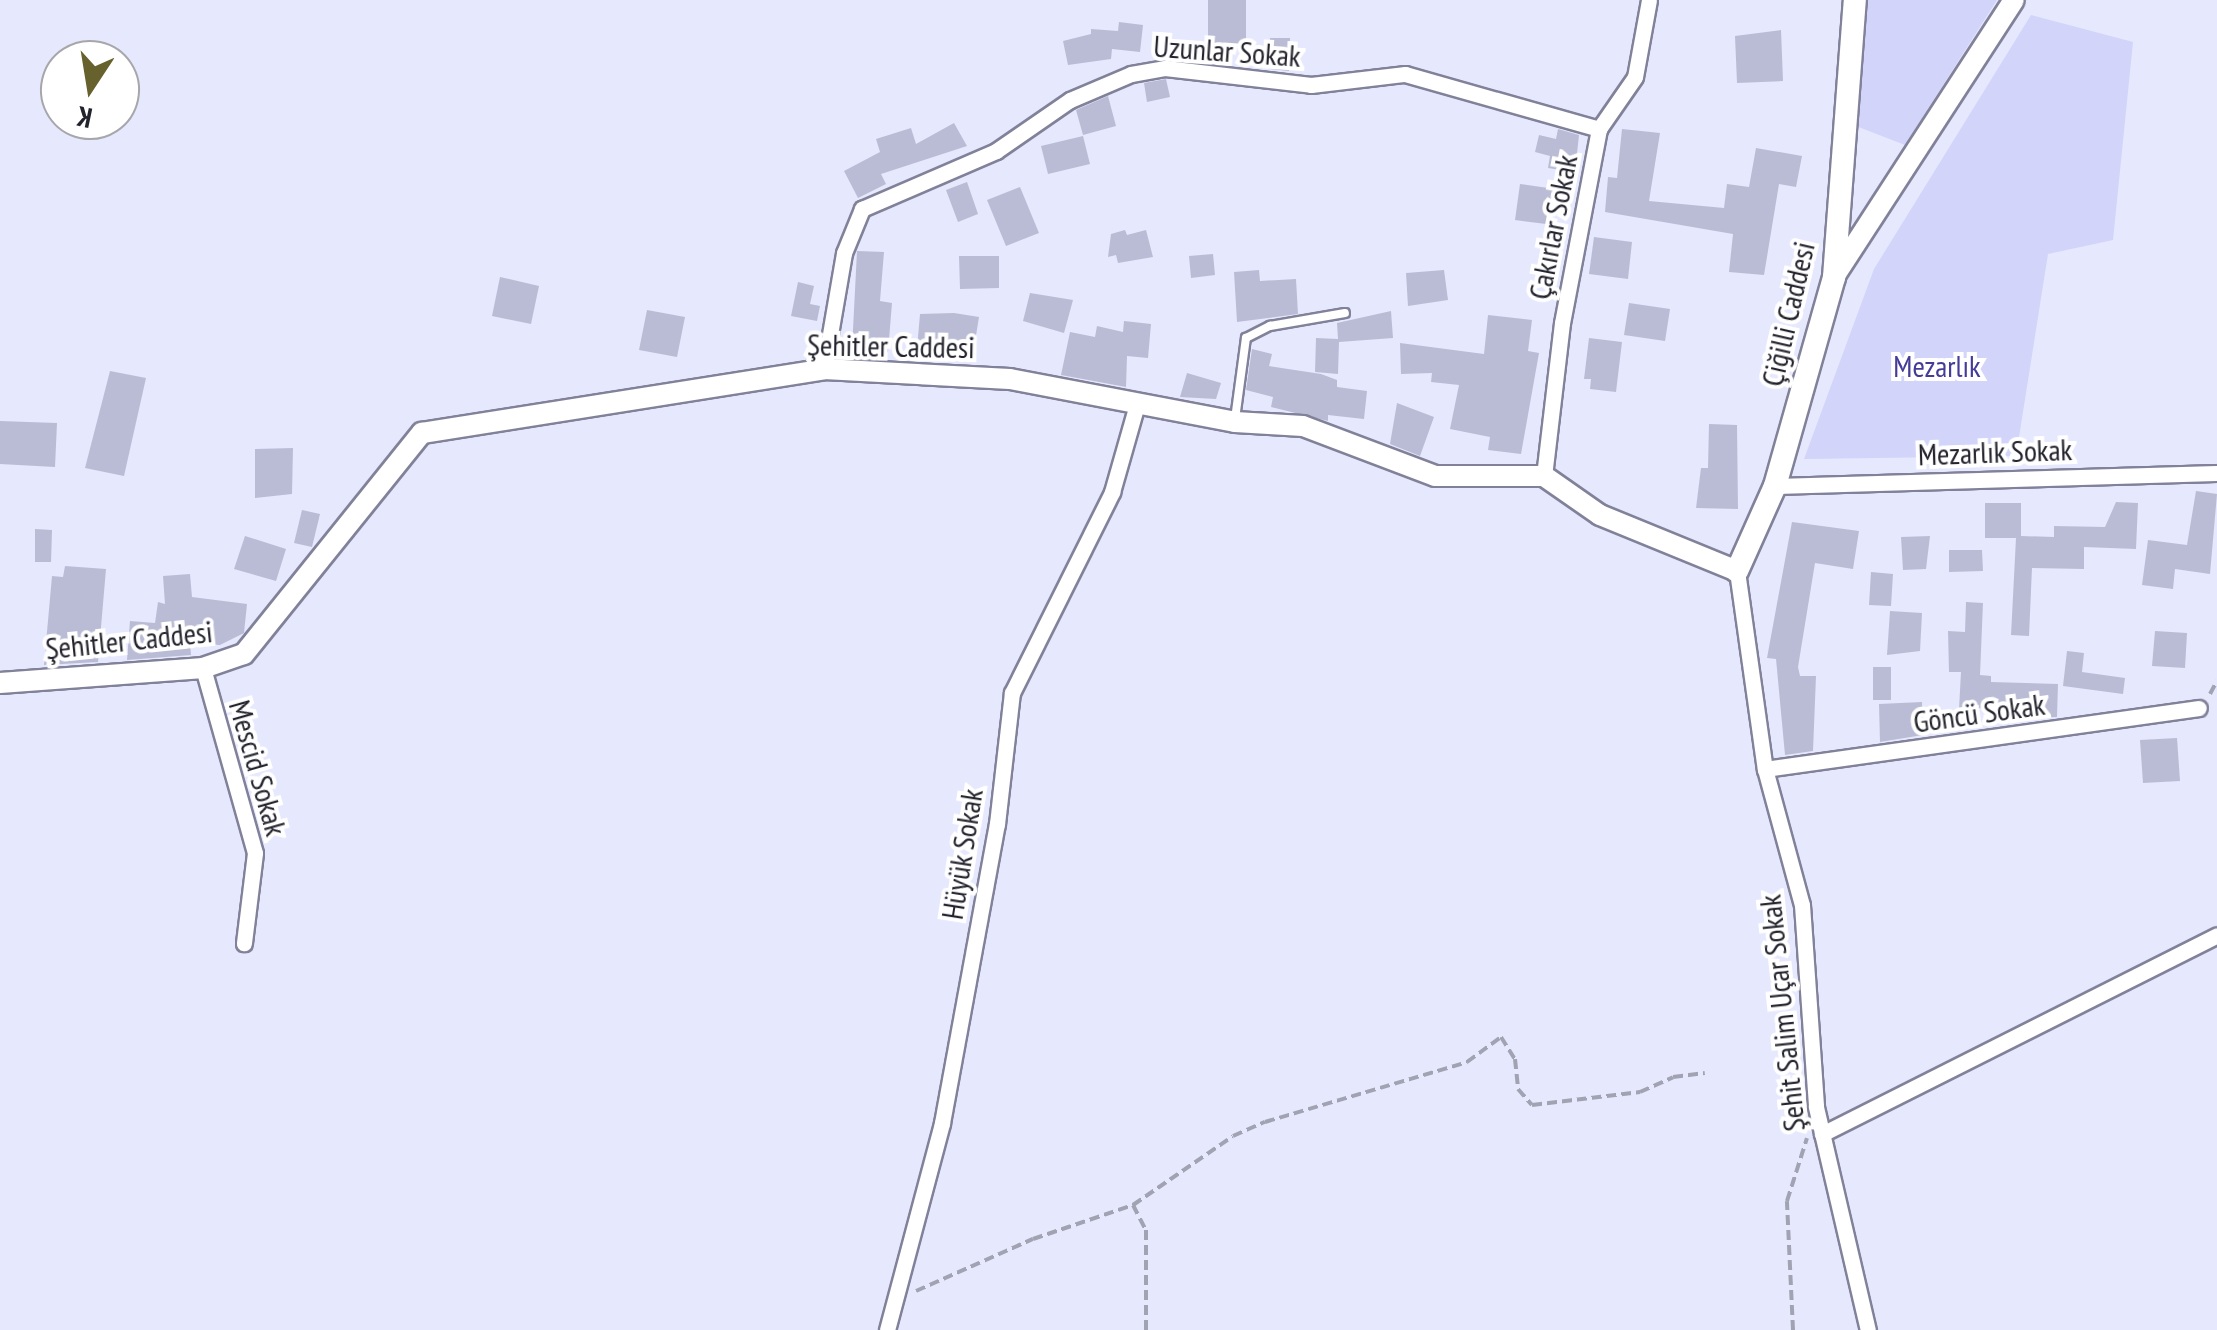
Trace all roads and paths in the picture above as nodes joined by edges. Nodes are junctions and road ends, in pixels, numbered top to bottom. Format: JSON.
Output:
{"nodes":[{"id":1,"x":1649,"y":0,"type":"edge"},
{"id":2,"x":1855,"y":0,"type":"edge"},
{"id":3,"x":2014,"y":0,"type":"edge"},
{"id":4,"x":1599,"y":130,"type":"junction"},
{"id":5,"x":1834,"y":277,"type":"junction"},
{"id":6,"x":1346,"y":313,"type":"dead end"},
{"id":7,"x":824,"y":369,"type":"junction"},
{"id":8,"x":1137,"y":404,"type":"junction"},
{"id":9,"x":1235,"y":422,"type":"junction"},
{"id":10,"x":2217,"y":473,"type":"edge"},
{"id":11,"x":1544,"y":476,"type":"junction"},
{"id":12,"x":1775,"y":486,"type":"junction"},
{"id":13,"x":1736,"y":571,"type":"junction"},
{"id":14,"x":202,"y":668,"type":"junction"},
{"id":15,"x":0,"y":683,"type":"edge"},
{"id":16,"x":2199,"y":708,"type":"dead end"},
{"id":17,"x":1765,"y":769,"type":"junction"},
{"id":18,"x":2217,"y":935,"type":"edge"},
{"id":19,"x":244,"y":942,"type":"dead end"},
{"id":20,"x":1705,"y":1073,"type":"dead end"},
{"id":21,"x":1816,"y":1108,"type":"junction"},
{"id":22,"x":1822,"y":1134,"type":"junction"},
{"id":23,"x":1133,"y":1205,"type":"junction"},
{"id":24,"x":899,"y":1298,"type":"junction"},
{"id":25,"x":887,"y":1330,"type":"edge"},
{"id":26,"x":1146,"y":1330,"type":"edge"},
{"id":27,"x":1793,"y":1330,"type":"edge"},
{"id":28,"x":1868,"y":1330,"type":"edge"}],
"edges":[{"from":1,"to":4,"type":"street","name":"Çakırlar Sokak"},
{"from":2,"to":5,"type":"main road","name":"Çiğilli Caddesi"},
{"from":3,"to":5,"type":"street"},
{"from":4,"to":7,"type":"street","name":"Uzunlar Sokak"},
{"from":4,"to":11,"type":"street","name":"Çakırlar Sokak"},
{"from":5,"to":12,"type":"main road","name":"Çiğilli Caddesi"},
{"from":6,"to":9,"type":"lane"},
{"from":7,"to":8,"type":"street","name":"Şehitler Caddesi"},
{"from":7,"to":14,"type":"street","name":"Şehitler Caddesi"},
{"from":8,"to":9,"type":"street","name":"Şehitler Caddesi"},
{"from":8,"to":24,"type":"street","name":"Hüyük Sokak"},
{"from":9,"to":11,"type":"street","name":"Şehitler Caddesi"},
{"from":10,"to":12,"type":"street","name":"Mezarlık Sokak"},
{"from":11,"to":13,"type":"street"},
{"from":12,"to":13,"type":"main road","name":"Çiğilli Caddesi"},
{"from":13,"to":17,"type":"street","name":"Şehit Salim Uçar Sokak"},
{"from":14,"to":15,"type":"street","name":"Şehitler Caddesi"},
{"from":14,"to":19,"type":"street","name":"Mescid Sokak"},
{"from":16,"to":17,"type":"street","name":"Göncü Sokak"},
{"from":17,"to":21,"type":"street","name":"Şehit Salim Uçar Sokak"},
{"from":18,"to":22,"type":"street"},
{"from":20,"to":23,"type":"path"},
{"from":21,"to":22,"type":"street","name":"Şehit Salim Uçar Sokak"},
{"from":21,"to":27,"type":"path"},
{"from":22,"to":28,"type":"street","name":"Şehit Salim Uçar Sokak"},
{"from":23,"to":24,"type":"path"},
{"from":23,"to":26,"type":"path"},
{"from":24,"to":25,"type":"street","name":"Hüyük Sokak"}]}
